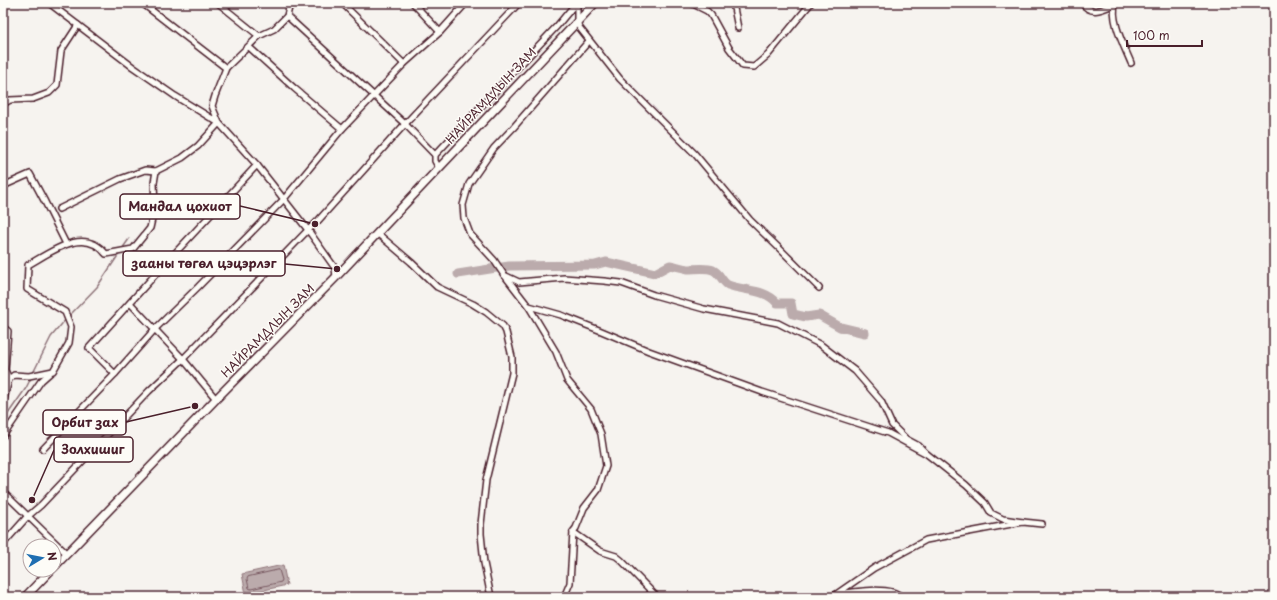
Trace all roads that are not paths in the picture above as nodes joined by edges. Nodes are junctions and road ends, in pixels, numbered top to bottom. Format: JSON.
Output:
{"nodes":[{"id":1,"x":49,"y":3,"type":"edge"},
{"id":2,"x":142,"y":3,"type":"edge"},
{"id":3,"x":218,"y":3,"type":"edge"},
{"id":4,"x":290,"y":3,"type":"edge"},
{"id":5,"x":342,"y":3,"type":"edge"},
{"id":6,"x":413,"y":3,"type":"edge"},
{"id":7,"x":466,"y":3,"type":"edge"},
{"id":8,"x":519,"y":3,"type":"edge"},
{"id":9,"x":576,"y":3,"type":"edge"},
{"id":10,"x":595,"y":3,"type":"edge"},
{"id":11,"x":691,"y":3,"type":"edge"},
{"id":12,"x":733,"y":3,"type":"edge"},
{"id":13,"x":811,"y":3,"type":"edge"},
{"id":14,"x":1082,"y":3,"type":"edge"},
{"id":15,"x":1116,"y":4,"type":"edge"},
{"id":16,"x":286,"y":16,"type":"junction"},
{"id":17,"x":577,"y":22,"type":"junction"},
{"id":18,"x":78,"y":24,"type":"junction"},
{"id":19,"x":738,"y":28,"type":"dead end"},
{"id":20,"x":440,"y":32,"type":"junction"},
{"id":21,"x":259,"y":36,"type":"junction"},
{"id":22,"x":589,"y":41,"type":"junction"},
{"id":23,"x":249,"y":47,"type":"junction"},
{"id":24,"x":1131,"y":63,"type":"dead end"},
{"id":25,"x":404,"y":64,"type":"junction"},
{"id":26,"x":226,"y":68,"type":"junction"},
{"id":27,"x":373,"y":96,"type":"junction"},
{"id":28,"x":3,"y":104,"type":"edge"},
{"id":29,"x":219,"y":123,"type":"junction"},
{"id":30,"x":405,"y":124,"type":"junction"},
{"id":31,"x":342,"y":129,"type":"junction"},
{"id":32,"x":435,"y":155,"type":"junction"},
{"id":33,"x":258,"y":165,"type":"junction"},
{"id":34,"x":439,"y":168,"type":"junction"},
{"id":35,"x":156,"y":171,"type":"junction"},
{"id":36,"x":3,"y":186,"type":"edge"},
{"id":37,"x":284,"y":199,"type":"junction"},
{"id":38,"x":59,"y":209,"type":"dead end"},
{"id":39,"x":308,"y":230,"type":"junction"},
{"id":40,"x":377,"y":233,"type":"junction"},
{"id":41,"x":66,"y":244,"type":"junction"},
{"id":42,"x":504,"y":275,"type":"junction"},
{"id":43,"x":336,"y":277,"type":"junction"},
{"id":44,"x":819,"y":288,"type":"dead end"},
{"id":45,"x":130,"y":303,"type":"junction"},
{"id":46,"x":529,"y":306,"type":"junction"},
{"id":47,"x":3,"y":327,"type":"edge"},
{"id":48,"x":155,"y":329,"type":"junction"},
{"id":49,"x":183,"y":359,"type":"junction"},
{"id":50,"x":53,"y":371,"type":"junction"},
{"id":51,"x":115,"y":374,"type":"junction"},
{"id":52,"x":9,"y":379,"type":"junction"},
{"id":53,"x":216,"y":399,"type":"junction"},
{"id":54,"x":3,"y":404,"type":"edge"},
{"id":55,"x":3,"y":436,"type":"edge"},
{"id":56,"x":44,"y":449,"type":"dead end"},
{"id":57,"x":927,"y":454,"type":"junction"},
{"id":58,"x":3,"y":492,"type":"edge"},
{"id":59,"x":27,"y":517,"type":"junction"},
{"id":60,"x":1023,"y":522,"type":"junction"},
{"id":61,"x":1042,"y":524,"type":"dead end"},
{"id":62,"x":573,"y":532,"type":"junction"},
{"id":63,"x":3,"y":544,"type":"edge"},
{"id":64,"x":67,"y":554,"type":"junction"},
{"id":65,"x":62,"y":559,"type":"edge"},
{"id":66,"x":43,"y":578,"type":"edge"},
{"id":67,"x":835,"y":595,"type":"junction"},
{"id":68,"x":25,"y":597,"type":"edge"},
{"id":69,"x":491,"y":597,"type":"edge"},
{"id":70,"x":564,"y":597,"type":"edge"},
{"id":71,"x":657,"y":597,"type":"edge"},
{"id":72,"x":829,"y":597,"type":"edge"},
{"id":73,"x":901,"y":597,"type":"edge"}],
"edges":[{"from":1,"to":18,"type":"street"},
{"from":2,"to":26,"type":"street"},
{"from":3,"to":21,"type":"street"},
{"from":4,"to":16,"type":"street"},
{"from":5,"to":25,"type":"street"},
{"from":6,"to":20,"type":"street"},
{"from":7,"to":20,"type":"street"},
{"from":8,"to":30,"type":"street"},
{"from":9,"to":17,"type":"street"},
{"from":9,"to":32,"type":"street"},
{"from":10,"to":17,"type":"main road","name":"НАЙРАМДЛЫН ЗАМ"},
{"from":11,"to":13,"type":"street"},
{"from":12,"to":19,"type":"street"},
{"from":14,"to":15,"type":"street"},
{"from":15,"to":24,"type":"street"},
{"from":16,"to":21,"type":"street"},
{"from":16,"to":27,"type":"street"},
{"from":17,"to":22,"type":"street"},
{"from":17,"to":34,"type":"main road","name":"НАЙРАМДЛЫН ЗАМ"},
{"from":18,"to":28,"type":"street"},
{"from":18,"to":29,"type":"street"},
{"from":20,"to":25,"type":"street"},
{"from":21,"to":23,"type":"street"},
{"from":22,"to":42,"type":"street"},
{"from":22,"to":44,"type":"street"},
{"from":23,"to":26,"type":"street"},
{"from":23,"to":31,"type":"street"},
{"from":25,"to":27,"type":"street"},
{"from":26,"to":29,"type":"street"},
{"from":27,"to":30,"type":"street"},
{"from":27,"to":31,"type":"street"},
{"from":29,"to":33,"type":"street"},
{"from":29,"to":35,"type":"street"},
{"from":30,"to":32,"type":"street"},
{"from":30,"to":39,"type":"street"},
{"from":31,"to":37,"type":"street"},
{"from":32,"to":34,"type":"street"},
{"from":33,"to":37,"type":"street"},
{"from":33,"to":45,"type":"street"},
{"from":34,"to":40,"type":"main road","name":"НАЙРАМДЛЫН ЗАМ"},
{"from":35,"to":38,"type":"street"},
{"from":35,"to":41,"type":"street"},
{"from":36,"to":41,"type":"street"},
{"from":37,"to":39,"type":"street"},
{"from":37,"to":48,"type":"street"},
{"from":39,"to":43,"type":"street"},
{"from":39,"to":49,"type":"street"},
{"from":40,"to":43,"type":"main road","name":"НАЙРАМДЛЫН ЗАМ"},
{"from":40,"to":69,"type":"street"},
{"from":41,"to":50,"type":"street"},
{"from":42,"to":46,"type":"street"},
{"from":42,"to":57,"type":"street"},
{"from":43,"to":53,"type":"main road","name":"НАЙРАМДЛЫН ЗАМ"},
{"from":45,"to":48,"type":"street"},
{"from":45,"to":51,"type":"street"},
{"from":46,"to":57,"type":"street"},
{"from":46,"to":62,"type":"street"},
{"from":47,"to":52,"type":"street"},
{"from":48,"to":49,"type":"street"},
{"from":48,"to":51,"type":"street"},
{"from":49,"to":53,"type":"street"},
{"from":49,"to":59,"type":"street"},
{"from":50,"to":52,"type":"street"},
{"from":50,"to":55,"type":"street"},
{"from":51,"to":56,"type":"street"},
{"from":52,"to":54,"type":"street"},
{"from":53,"to":64,"type":"main road","name":"НАЙРАМДЛЫН ЗАМ"},
{"from":57,"to":60,"type":"street"},
{"from":58,"to":59,"type":"street"},
{"from":59,"to":63,"type":"street"},
{"from":59,"to":64,"type":"street"},
{"from":60,"to":61,"type":"street"},
{"from":60,"to":67,"type":"street"},
{"from":62,"to":70,"type":"street"},
{"from":62,"to":71,"type":"street"},
{"from":64,"to":65,"type":"main road","name":"НАЙРАМДЛЫН ЗАМ"},
{"from":66,"to":68,"type":"main road"},
{"from":67,"to":72,"type":"street"},
{"from":67,"to":73,"type":"street"}]}
